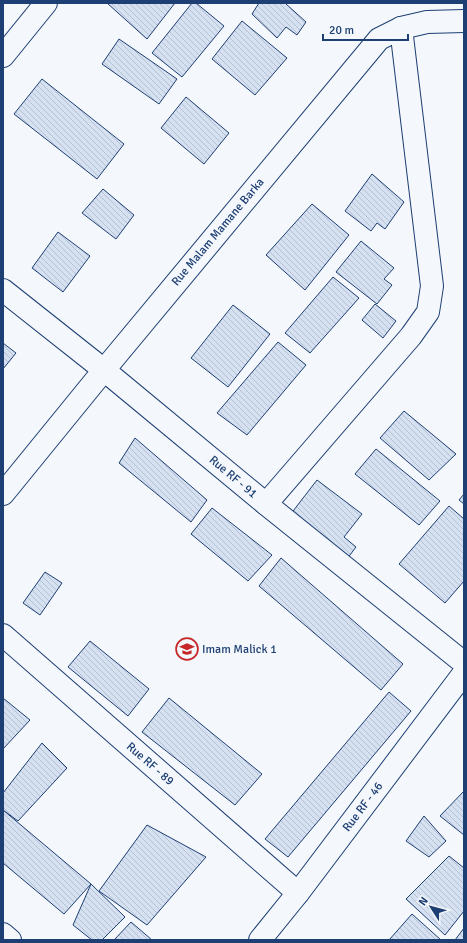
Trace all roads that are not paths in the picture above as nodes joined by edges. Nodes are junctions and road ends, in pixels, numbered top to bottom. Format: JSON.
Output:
{"nodes":[{"id":1,"x":46,"y":3,"type":"edge"},
{"id":2,"x":464,"y":21,"type":"edge"},
{"id":3,"x":401,"y":28,"type":"junction"},
{"id":4,"x":3,"y":56,"type":"edge"},
{"id":5,"x":3,"y":290,"type":"edge"},
{"id":6,"x":104,"y":370,"type":"junction"},
{"id":7,"x":3,"y":494,"type":"edge"},
{"id":8,"x":266,"y":504,"type":"junction"},
{"id":9,"x":3,"y":635,"type":"edge"},
{"id":10,"x":464,"y":663,"type":"edge"},
{"id":11,"x":464,"y":673,"type":"edge"},
{"id":12,"x":298,"y":893,"type":"junction"},
{"id":13,"x":3,"y":934,"type":"edge"},
{"id":14,"x":10,"y":940,"type":"edge"},
{"id":15,"x":260,"y":940,"type":"edge"}],
"edges":[{"from":1,"to":4,"type":"street"},
{"from":2,"to":3,"type":"street","name":"Rue Malam Mamane Barka"},
{"from":3,"to":6,"type":"street","name":"Rue Malam Mamane Barka"},
{"from":3,"to":8,"type":"street"},
{"from":5,"to":6,"type":"street","name":"Rue RF - 91"},
{"from":6,"to":7,"type":"street","name":"Rue Malam Mamane Barka"},
{"from":6,"to":8,"type":"street","name":"Rue RF - 91"},
{"from":8,"to":10,"type":"street","name":"Rue RF - 91"},
{"from":9,"to":12,"type":"street","name":"Rue RF - 89"},
{"from":11,"to":12,"type":"street","name":"Rue RF - 46"},
{"from":12,"to":15,"type":"street","name":"Rue RF - 46"},
{"from":13,"to":14,"type":"street"}]}
